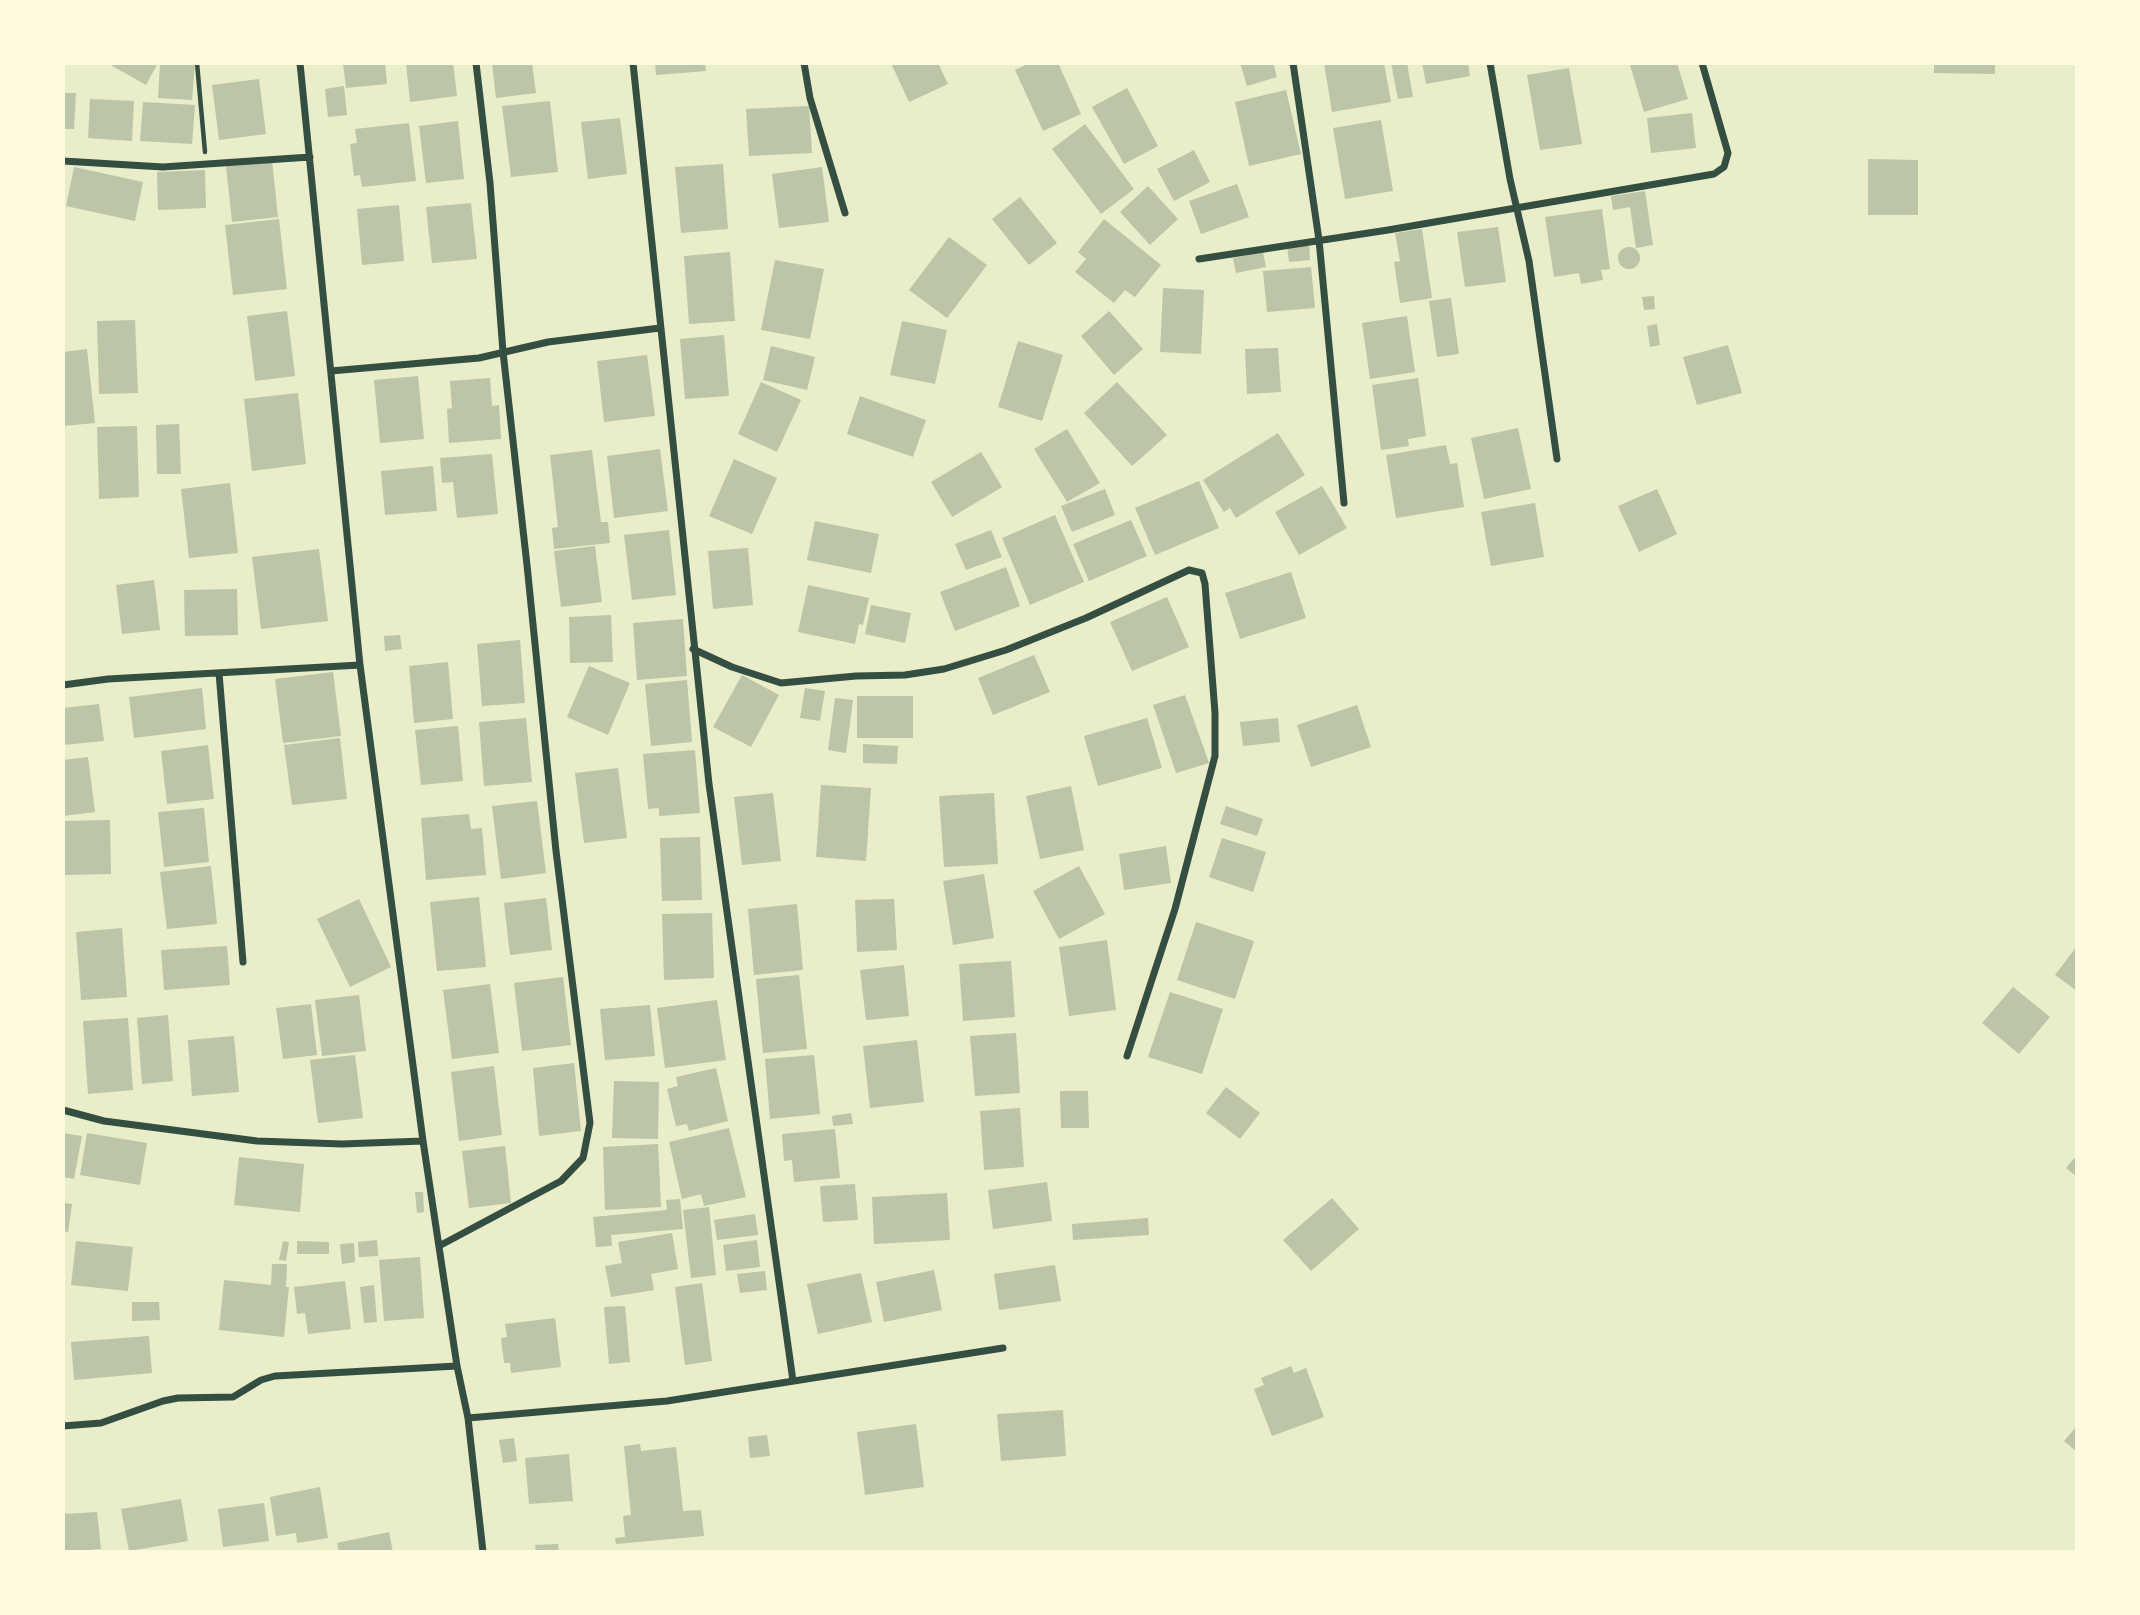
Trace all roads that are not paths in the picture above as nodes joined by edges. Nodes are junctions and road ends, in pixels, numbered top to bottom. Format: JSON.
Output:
{"nodes":[{"id":1,"x":300,"y":63,"type":"edge"},
{"id":2,"x":476,"y":63,"type":"edge"},
{"id":3,"x":633,"y":63,"type":"edge"},
{"id":4,"x":804,"y":63,"type":"edge"},
{"id":5,"x":1293,"y":63,"type":"edge"},
{"id":6,"x":1490,"y":63,"type":"edge"},
{"id":7,"x":1702,"y":63,"type":"edge"},
{"id":8,"x":310,"y":157,"type":"junction"},
{"id":9,"x":63,"y":161,"type":"edge"},
{"id":10,"x":1517,"y":207,"type":"junction"},
{"id":11,"x":845,"y":213,"type":"dead end"},
{"id":12,"x":1319,"y":240,"type":"junction"},
{"id":13,"x":1199,"y":259,"type":"dead end"},
{"id":14,"x":660,"y":328,"type":"junction"},
{"id":15,"x":503,"y":352,"type":"junction"},
{"id":16,"x":331,"y":372,"type":"junction"},
{"id":17,"x":1557,"y":459,"type":"dead end"},
{"id":18,"x":1344,"y":503,"type":"dead end"},
{"id":19,"x":694,"y":649,"type":"junction"},
{"id":20,"x":360,"y":665,"type":"junction"},
{"id":21,"x":219,"y":673,"type":"junction"},
{"id":22,"x":63,"y":685,"type":"edge"},
{"id":23,"x":243,"y":962,"type":"dead end"},
{"id":24,"x":1127,"y":1056,"type":"dead end"},
{"id":25,"x":63,"y":1110,"type":"edge"},
{"id":26,"x":423,"y":1141,"type":"junction"},
{"id":27,"x":439,"y":1246,"type":"junction"},
{"id":28,"x":1003,"y":1348,"type":"dead end"},
{"id":29,"x":457,"y":1366,"type":"junction"},
{"id":30,"x":793,"y":1381,"type":"junction"},
{"id":31,"x":468,"y":1418,"type":"junction"},
{"id":32,"x":63,"y":1426,"type":"edge"},
{"id":33,"x":483,"y":1552,"type":"edge"}],
"edges":[{"from":1,"to":8,"type":"street"},
{"from":2,"to":15,"type":"street"},
{"from":3,"to":14,"type":"street"},
{"from":4,"to":11,"type":"street"},
{"from":5,"to":12,"type":"street"},
{"from":6,"to":10,"type":"street"},
{"from":7,"to":10,"type":"street"},
{"from":8,"to":9,"type":"street"},
{"from":8,"to":16,"type":"street"},
{"from":10,"to":12,"type":"street"},
{"from":10,"to":17,"type":"street"},
{"from":12,"to":13,"type":"street"},
{"from":12,"to":18,"type":"street"},
{"from":14,"to":15,"type":"street"},
{"from":14,"to":19,"type":"street"},
{"from":15,"to":16,"type":"street"},
{"from":15,"to":27,"type":"street"},
{"from":16,"to":20,"type":"street"},
{"from":19,"to":24,"type":"street"},
{"from":19,"to":30,"type":"street"},
{"from":20,"to":21,"type":"street"},
{"from":20,"to":26,"type":"street"},
{"from":21,"to":22,"type":"street"},
{"from":21,"to":23,"type":"street"},
{"from":25,"to":26,"type":"street"},
{"from":26,"to":27,"type":"street"},
{"from":27,"to":29,"type":"street"},
{"from":28,"to":30,"type":"street"},
{"from":29,"to":31,"type":"street"},
{"from":29,"to":32,"type":"street"},
{"from":30,"to":31,"type":"street"},
{"from":31,"to":33,"type":"street"}]}
